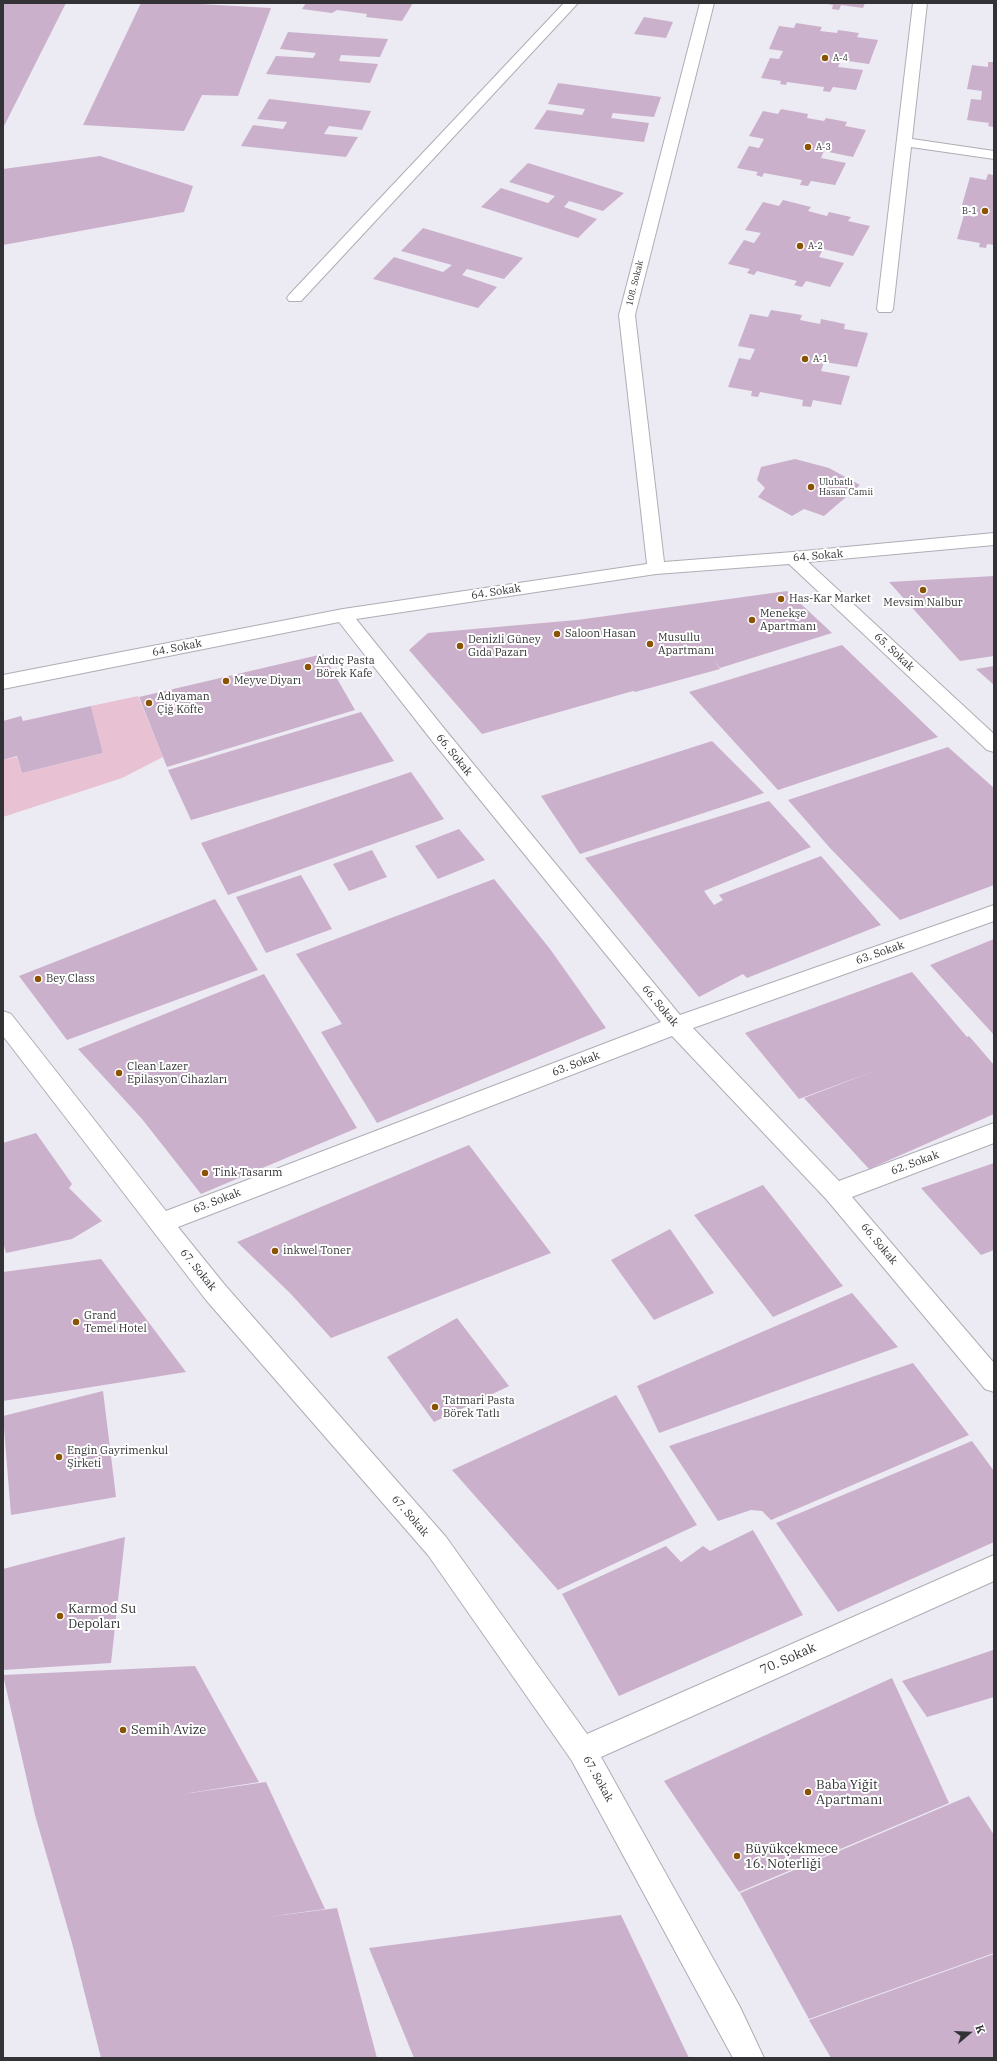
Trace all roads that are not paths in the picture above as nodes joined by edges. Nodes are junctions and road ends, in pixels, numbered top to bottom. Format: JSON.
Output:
{"nodes":[{"id":1,"x":571,"y":3,"type":"edge"},
{"id":2,"x":707,"y":3,"type":"edge"},
{"id":3,"x":920,"y":3,"type":"edge"},
{"id":4,"x":904,"y":142,"type":"junction"},
{"id":5,"x":994,"y":155,"type":"edge"},
{"id":6,"x":295,"y":298,"type":"dead end"},
{"id":7,"x":885,"y":309,"type":"dead end"},
{"id":8,"x":994,"y":540,"type":"edge"},
{"id":9,"x":793,"y":558,"type":"junction"},
{"id":10,"x":656,"y":568,"type":"junction"},
{"id":11,"x":343,"y":615,"type":"junction"},
{"id":12,"x":3,"y":682,"type":"edge"},
{"id":13,"x":994,"y":745,"type":"edge"},
{"id":14,"x":994,"y":913,"type":"edge"},
{"id":15,"x":3,"y":1020,"type":"edge"},
{"id":16,"x":676,"y":1025,"type":"junction"},
{"id":17,"x":994,"y":1133,"type":"edge"},
{"id":18,"x":835,"y":1193,"type":"junction"},
{"id":19,"x":161,"y":1223,"type":"junction"},
{"id":20,"x":994,"y":1381,"type":"edge"},
{"id":21,"x":994,"y":1568,"type":"edge"},
{"id":22,"x":582,"y":1751,"type":"junction"},
{"id":23,"x":749,"y":2058,"type":"edge"}],
"edges":[{"from":1,"to":6,"type":"street"},
{"from":2,"to":10,"type":"street","name":"108. Sokak"},
{"from":3,"to":4,"type":"street"},
{"from":4,"to":5,"type":"street"},
{"from":4,"to":7,"type":"street"},
{"from":8,"to":9,"type":"street","name":"64. Sokak"},
{"from":9,"to":10,"type":"street","name":"64. Sokak"},
{"from":9,"to":13,"type":"street","name":"65. Sokak"},
{"from":10,"to":11,"type":"street","name":"64. Sokak"},
{"from":11,"to":12,"type":"street","name":"64. Sokak"},
{"from":11,"to":16,"type":"street","name":"66. Sokak"},
{"from":14,"to":16,"type":"street","name":"63. Sokak"},
{"from":15,"to":19,"type":"street","name":"67. Sokak"},
{"from":16,"to":18,"type":"street","name":"66. Sokak"},
{"from":16,"to":19,"type":"street","name":"63. Sokak"},
{"from":17,"to":18,"type":"street","name":"62. Sokak"},
{"from":18,"to":20,"type":"street","name":"66. Sokak"},
{"from":19,"to":22,"type":"street","name":"67. Sokak"},
{"from":21,"to":22,"type":"street","name":"70. Sokak"},
{"from":22,"to":23,"type":"street","name":"67. Sokak"}]}
